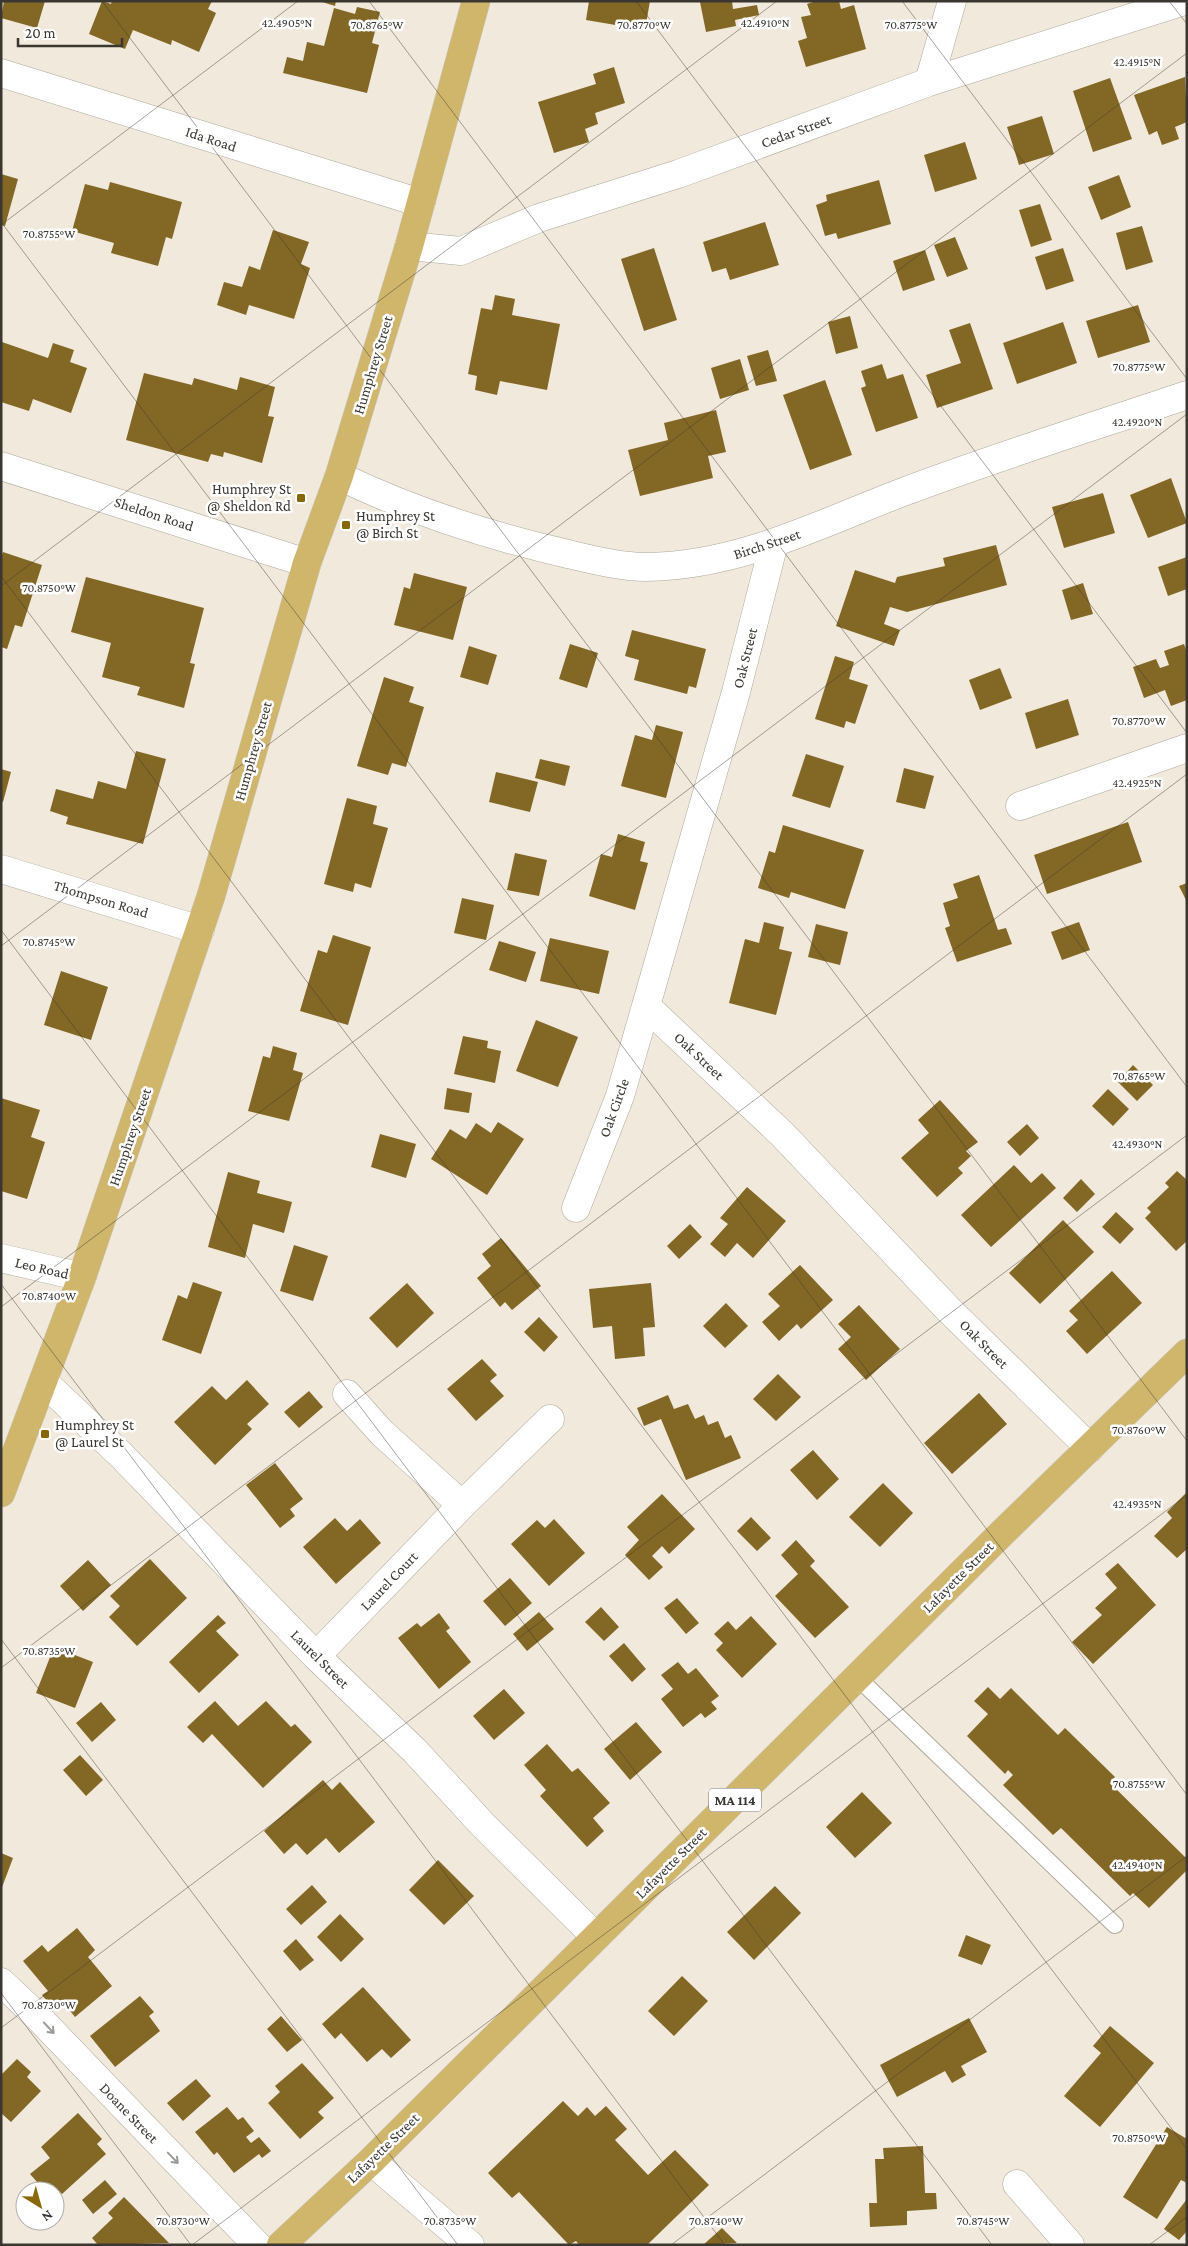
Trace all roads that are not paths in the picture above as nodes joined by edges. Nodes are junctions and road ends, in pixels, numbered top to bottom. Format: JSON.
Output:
{"nodes":[{"id":1,"x":476,"y":1,"type":"edge"},
{"id":2,"x":952,"y":1,"type":"edge"},
{"id":3,"x":1184,"y":1,"type":"edge"},
{"id":4,"x":1,"y":73,"type":"edge"},
{"id":5,"x":929,"y":82,"type":"junction"},
{"id":6,"x":421,"y":203,"type":"junction"},
{"id":7,"x":409,"y":246,"type":"junction"},
{"id":8,"x":1187,"y":395,"type":"edge"},
{"id":9,"x":1,"y":466,"type":"edge"},
{"id":10,"x":339,"y":476,"type":"junction"},
{"id":11,"x":774,"y":543,"type":"junction"},
{"id":12,"x":307,"y":563,"type":"junction"},
{"id":13,"x":1187,"y":748,"type":"edge"},
{"id":14,"x":1020,"y":806,"type":"dead end"},
{"id":15,"x":1,"y":869,"type":"edge"},
{"id":16,"x":200,"y":930,"type":"junction"},
{"id":17,"x":646,"y":1006,"type":"junction"},
{"id":18,"x":576,"y":1208,"type":"dead end"},
{"id":19,"x":1,"y":1258,"type":"edge"},
{"id":20,"x":82,"y":1277,"type":"junction"},
{"id":21,"x":1187,"y":1353,"type":"edge"},
{"id":22,"x":44,"y":1382,"type":"junction"},
{"id":23,"x":347,"y":1394,"type":"dead end"},
{"id":24,"x":550,"y":1419,"type":"dead end"},
{"id":25,"x":1090,"y":1448,"type":"junction"},
{"id":26,"x":1,"y":1493,"type":"edge"},
{"id":27,"x":462,"y":1505,"type":"junction"},
{"id":28,"x":316,"y":1656,"type":"junction"},
{"id":29,"x":858,"y":1678,"type":"junction"},
{"id":30,"x":1115,"y":1924,"type":"dead end"},
{"id":31,"x":596,"y":1937,"type":"junction"},
{"id":32,"x":1,"y":1982,"type":"edge"},
{"id":33,"x":371,"y":2161,"type":"junction"},
{"id":34,"x":1017,"y":2184,"type":"dead end"},
{"id":35,"x":257,"y":2245,"type":"edge"},
{"id":36,"x":281,"y":2245,"type":"edge"},
{"id":37,"x":470,"y":2245,"type":"edge"},
{"id":38,"x":1070,"y":2245,"type":"edge"}],
"edges":[{"from":1,"to":6,"type":"main road","name":"Humphrey Street"},
{"from":2,"to":5,"type":"street"},
{"from":3,"to":5,"type":"street","name":"Cedar Street"},
{"from":4,"to":6,"type":"street","name":"Ida Road"},
{"from":5,"to":7,"type":"street","name":"Cedar Street"},
{"from":6,"to":7,"type":"main road","name":"Humphrey Street"},
{"from":7,"to":10,"type":"main road","name":"Humphrey Street"},
{"from":8,"to":11,"type":"street","name":"Birch Street"},
{"from":9,"to":12,"type":"street","name":"Sheldon Road"},
{"from":10,"to":11,"type":"street","name":"Birch Street"},
{"from":10,"to":12,"type":"main road","name":"Humphrey Street"},
{"from":11,"to":17,"type":"street","name":"Oak Street"},
{"from":12,"to":16,"type":"main road","name":"Humphrey Street"},
{"from":13,"to":14,"type":"street"},
{"from":15,"to":16,"type":"street","name":"Thompson Road"},
{"from":16,"to":20,"type":"main road","name":"Humphrey Street"},
{"from":17,"to":18,"type":"street","name":"Oak Circle"},
{"from":17,"to":25,"type":"street","name":"Oak Street"},
{"from":19,"to":20,"type":"street","name":"Leo Road"},
{"from":20,"to":22,"type":"main road","name":"Humphrey Street"},
{"from":21,"to":25,"type":"main road","name":"Lafayette Street","number":"MA 114"},
{"from":22,"to":26,"type":"main road","name":"Humphrey Street"},
{"from":22,"to":28,"type":"street","name":"Laurel Street"},
{"from":23,"to":27,"type":"street"},
{"from":24,"to":27,"type":"street","name":"Laurel Court"},
{"from":25,"to":29,"type":"main road","name":"Lafayette Street","number":"MA 114"},
{"from":27,"to":28,"type":"street","name":"Laurel Court"},
{"from":28,"to":31,"type":"street","name":"Laurel Street"},
{"from":29,"to":30,"type":"lane"},
{"from":29,"to":31,"type":"main road","name":"Lafayette Street","number":"MA 114"},
{"from":31,"to":33,"type":"main road","name":"Lafayette Street","number":"MA 114"},
{"from":32,"to":35,"type":"street","name":"Doane Street","one_way":true},
{"from":33,"to":36,"type":"main road","name":"Lafayette Street","number":"MA 114"},
{"from":33,"to":37,"type":"street"},
{"from":34,"to":38,"type":"street"}]}
